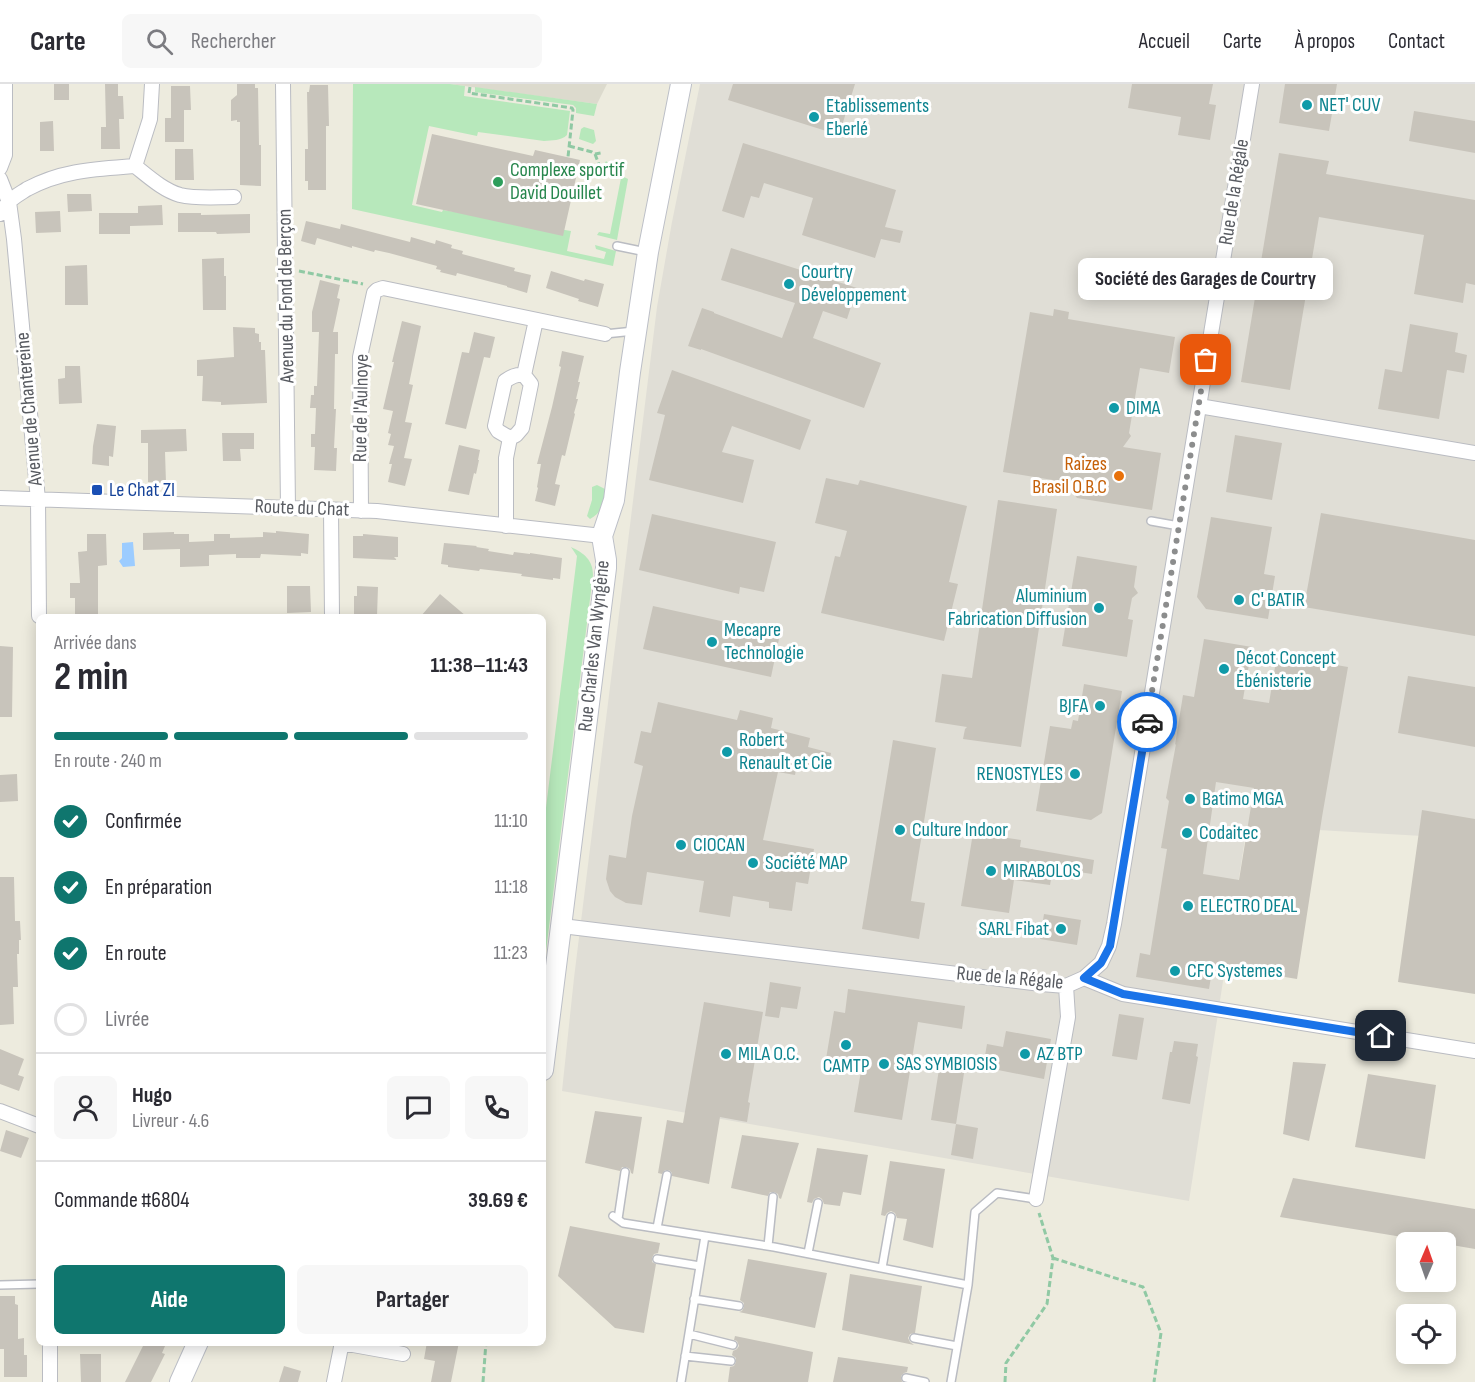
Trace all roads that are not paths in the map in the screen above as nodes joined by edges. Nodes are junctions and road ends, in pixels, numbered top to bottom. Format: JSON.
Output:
{"nodes":[{"id":1,"x":5,"y":84,"type":"edge"},
{"id":2,"x":152,"y":84,"type":"edge"},
{"id":3,"x":283,"y":84,"type":"edge"},
{"id":4,"x":681,"y":84,"type":"edge"},
{"id":5,"x":1252,"y":84,"type":"edge"},
{"id":6,"x":135,"y":166,"type":"junction"},
{"id":7,"x":0,"y":168,"type":"edge"},
{"id":8,"x":0,"y":179,"type":"edge"},
{"id":9,"x":234,"y":197,"type":"dead end"},
{"id":10,"x":9,"y":202,"type":"junction"},
{"id":11,"x":0,"y":214,"type":"edge"},
{"id":12,"x":616,"y":246,"type":"dead end"},
{"id":13,"x":648,"y":252,"type":"junction"},
{"id":14,"x":536,"y":320,"type":"junction"},
{"id":15,"x":636,"y":330,"type":"junction"},
{"id":16,"x":604,"y":334,"type":"joint"},
{"id":17,"x":524,"y":375,"type":"junction"},
{"id":18,"x":1199,"y":406,"type":"junction"},
{"id":19,"x":510,"y":438,"type":"junction"},
{"id":20,"x":1475,"y":453,"type":"edge"},
{"id":21,"x":0,"y":498,"type":"edge"},
{"id":22,"x":38,"y":500,"type":"junction"},
{"id":23,"x":288,"y":508,"type":"junction"},
{"id":24,"x":331,"y":510,"type":"junction"},
{"id":25,"x":361,"y":511,"type":"junction"},
{"id":26,"x":1150,"y":521,"type":"dead end"},
{"id":27,"x":506,"y":526,"type":"junction"},
{"id":28,"x":1179,"y":526,"type":"junction"},
{"id":29,"x":602,"y":536,"type":"junction"},
{"id":30,"x":39,"y":614,"type":"edge"},
{"id":31,"x":332,"y":614,"type":"edge"},
{"id":32,"x":562,"y":926,"type":"junction"},
{"id":33,"x":1084,"y":978,"type":"junction"},
{"id":34,"x":1066,"y":986,"type":"junction"},
{"id":35,"x":546,"y":1047,"type":"edge"},
{"id":36,"x":1475,"y":1052,"type":"edge"},
{"id":37,"x":0,"y":1112,"type":"edge"},
{"id":38,"x":36,"y":1125,"type":"edge"},
{"id":39,"x":625,"y":1172,"type":"dead end"},
{"id":40,"x":667,"y":1175,"type":"dead end"},
{"id":41,"x":773,"y":1197,"type":"dead end"},
{"id":42,"x":1036,"y":1199,"type":"joint"},
{"id":43,"x":818,"y":1203,"type":"dead end"},
{"id":44,"x":891,"y":1217,"type":"dead end"},
{"id":45,"x":657,"y":1228,"type":"junction"},
{"id":46,"x":705,"y":1236,"type":"junction"},
{"id":47,"x":768,"y":1246,"type":"junction"},
{"id":48,"x":808,"y":1253,"type":"junction"},
{"id":49,"x":657,"y":1259,"type":"dead end"},
{"id":50,"x":700,"y":1266,"type":"junction"},
{"id":51,"x":882,"y":1268,"type":"junction"},
{"id":52,"x":36,"y":1284,"type":"edge"},
{"id":53,"x":0,"y":1285,"type":"edge"},
{"id":54,"x":968,"y":1286,"type":"junction"},
{"id":55,"x":694,"y":1299,"type":"junction"},
{"id":56,"x":738,"y":1306,"type":"dead end"},
{"id":57,"x":689,"y":1334,"type":"junction"},
{"id":58,"x":915,"y":1338,"type":"dead end"},
{"id":59,"x":734,"y":1345,"type":"dead end"},
{"id":60,"x":50,"y":1346,"type":"edge"},
{"id":61,"x":196,"y":1346,"type":"edge"},
{"id":62,"x":341,"y":1346,"type":"edge"},
{"id":63,"x":359,"y":1346,"type":"edge"},
{"id":64,"x":957,"y":1346,"type":"junction"},
{"id":65,"x":403,"y":1354,"type":"dead end"},
{"id":66,"x":685,"y":1356,"type":"junction"},
{"id":67,"x":731,"y":1361,"type":"dead end"},
{"id":68,"x":906,"y":1378,"type":"dead end"},
{"id":69,"x":50,"y":1382,"type":"edge"},
{"id":70,"x":180,"y":1382,"type":"edge"},
{"id":71,"x":334,"y":1382,"type":"edge"},
{"id":72,"x":681,"y":1382,"type":"edge"},
{"id":73,"x":925,"y":1382,"type":"edge"},
{"id":74,"x":951,"y":1382,"type":"edge"}],
"edges":[{"from":1,"to":7,"type":"street"},
{"from":2,"to":6,"type":"street"},
{"from":3,"to":23,"type":"street","name":"Avenue du Fond de Berçon"},
{"from":4,"to":13,"type":"street","name":"Rue Charles Van Wyngène"},
{"from":5,"to":18,"type":"street","name":"Rue de la Régale"},
{"from":6,"to":9,"type":"street"},
{"from":6,"to":10,"type":"street"},
{"from":8,"to":10,"type":"street","name":"Avenue de Chantereine"},
{"from":10,"to":11,"type":"street"},
{"from":10,"to":22,"type":"street","name":"Avenue de Chantereine"},
{"from":12,"to":13,"type":"lane"},
{"from":13,"to":15,"type":"street","name":"Rue Charles Van Wyngène"},
{"from":14,"to":16,"type":"street"},
{"from":14,"to":17,"type":"street"},
{"from":14,"to":25,"type":"street","name":"Rue de l'Aulnoye"},
{"from":15,"to":16,"type":"lane"},
{"from":15,"to":29,"type":"street","name":"Rue Charles Van Wyngène"},
{"from":17,"to":19,"type":"street"},
{"from":17,"to":19,"type":"street"},
{"from":18,"to":20,"type":"street"},
{"from":18,"to":28,"type":"street","name":"Rue de la Régale"},
{"from":19,"to":27,"type":"street"},
{"from":21,"to":22,"type":"street","name":"Route du Chat"},
{"from":22,"to":23,"type":"street","name":"Route du Chat"},
{"from":22,"to":30,"type":"street","name":"Avenue de Chantereine"},
{"from":23,"to":24,"type":"street","name":"Route du Chat"},
{"from":24,"to":25,"type":"street","name":"Route du Chat"},
{"from":24,"to":31,"type":"street"},
{"from":25,"to":27,"type":"street","name":"Route du Chat"},
{"from":26,"to":28,"type":"lane"},
{"from":27,"to":29,"type":"street","name":"Route du Chat"},
{"from":28,"to":33,"type":"street","name":"Rue de la Régale"},
{"from":29,"to":32,"type":"street","name":"Rue Charles Van Wyngène"},
{"from":32,"to":34,"type":"street","name":"Rue de la Régale"},
{"from":32,"to":35,"type":"street","name":"Rue Charles Van Wyngène"},
{"from":33,"to":34,"type":"street","name":"Rue de la Régale"},
{"from":33,"to":36,"type":"street"},
{"from":34,"to":42,"type":"street"},
{"from":37,"to":38,"type":"street"},
{"from":39,"to":45,"type":"lane"},
{"from":40,"to":45,"type":"lane"},
{"from":41,"to":47,"type":"lane"},
{"from":42,"to":54,"type":"lane"},
{"from":43,"to":48,"type":"lane"},
{"from":44,"to":51,"type":"lane"},
{"from":45,"to":46,"type":"lane"},
{"from":46,"to":47,"type":"lane"},
{"from":46,"to":50,"type":"lane"},
{"from":47,"to":48,"type":"lane"},
{"from":48,"to":51,"type":"lane"},
{"from":49,"to":50,"type":"lane"},
{"from":50,"to":55,"type":"lane"},
{"from":51,"to":54,"type":"lane"},
{"from":52,"to":53,"type":"lane"},
{"from":54,"to":64,"type":"lane"},
{"from":55,"to":56,"type":"lane"},
{"from":55,"to":57,"type":"lane"},
{"from":57,"to":59,"type":"lane"},
{"from":57,"to":66,"type":"lane"},
{"from":58,"to":64,"type":"lane"},
{"from":60,"to":69,"type":"street"},
{"from":61,"to":70,"type":"street"},
{"from":62,"to":71,"type":"street"},
{"from":63,"to":65,"type":"street"},
{"from":64,"to":74,"type":"lane"},
{"from":66,"to":67,"type":"lane"},
{"from":66,"to":72,"type":"lane"},
{"from":68,"to":73,"type":"lane"}]}
